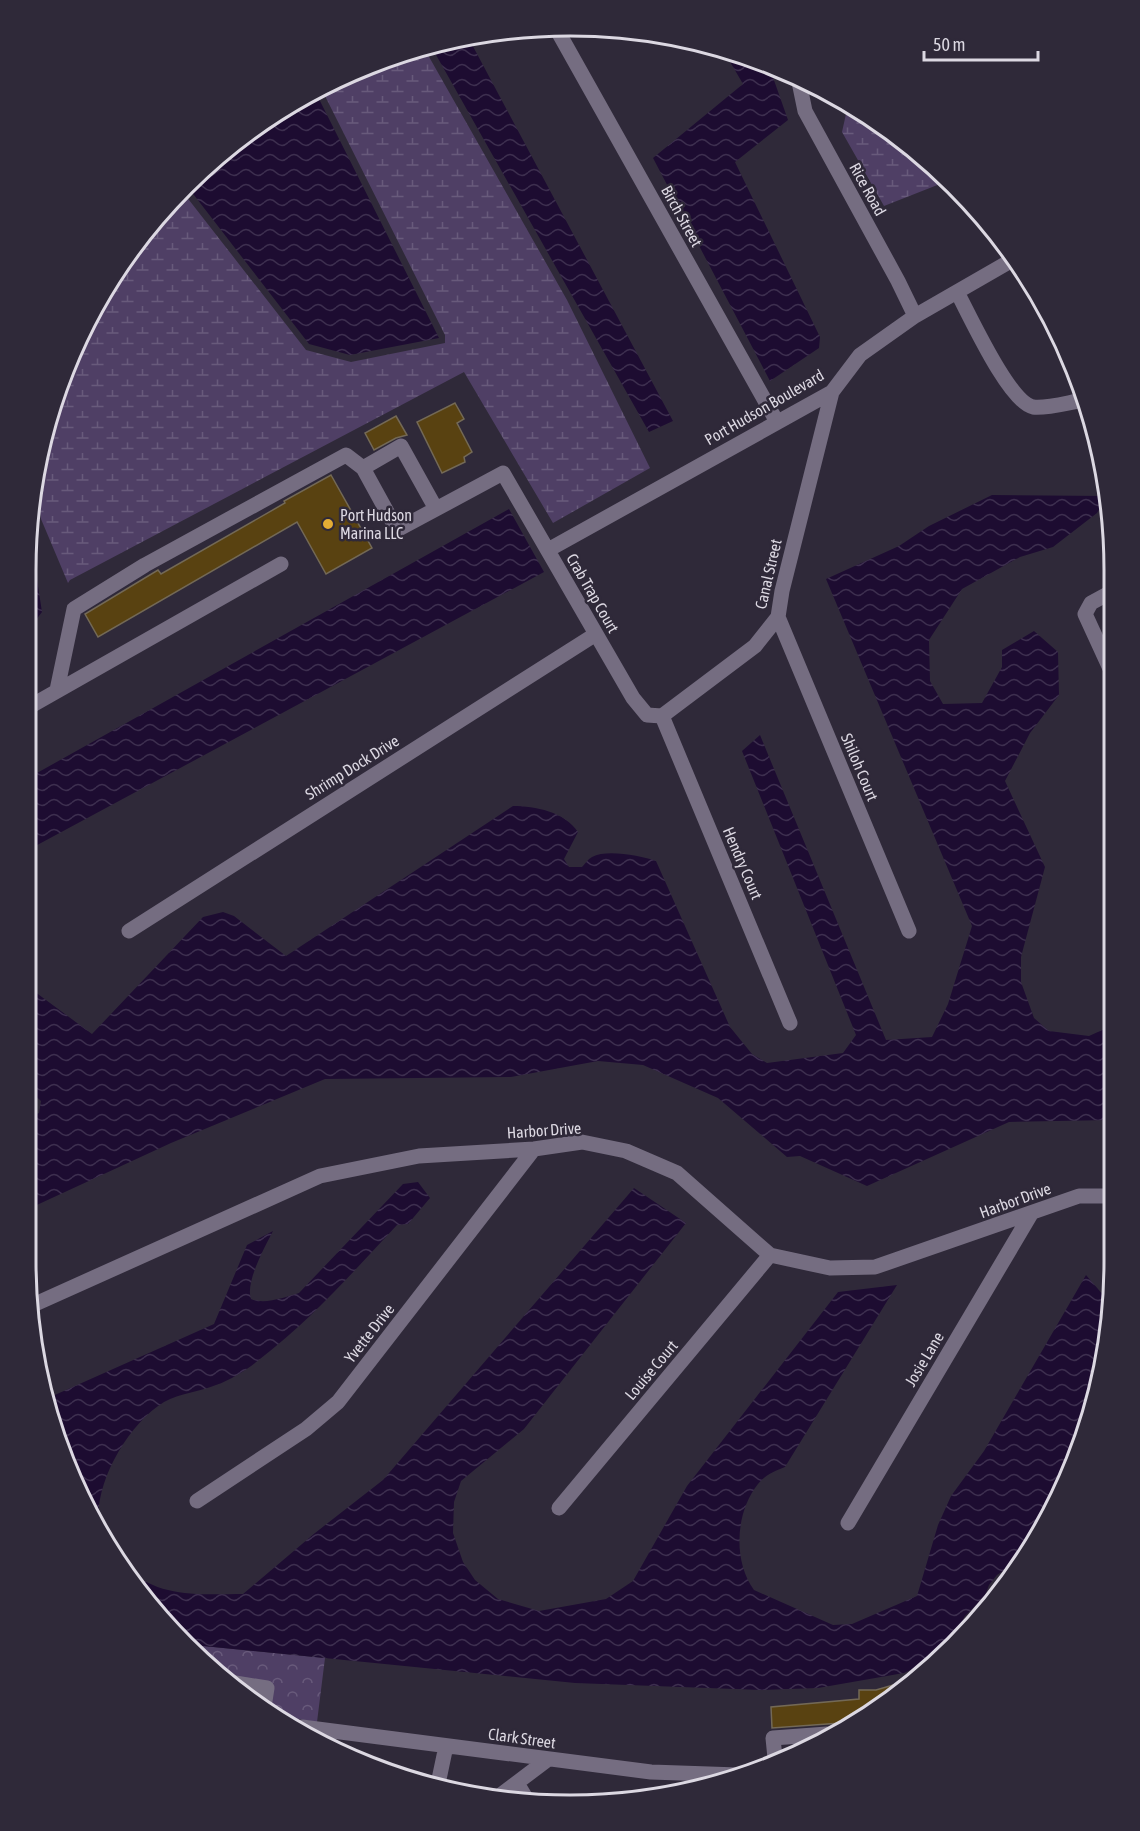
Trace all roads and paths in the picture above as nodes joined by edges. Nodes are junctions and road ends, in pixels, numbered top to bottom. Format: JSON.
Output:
{"nodes":[{"id":1,"x":561,"y":36,"type":"edge"},
{"id":2,"x":800,"y":89,"type":"edge"},
{"id":3,"x":1007,"y":264,"type":"edge"},
{"id":4,"x":957,"y":292,"type":"junction"},
{"id":5,"x":915,"y":316,"type":"junction"},
{"id":6,"x":832,"y":392,"type":"junction"},
{"id":7,"x":1077,"y":401,"type":"edge"},
{"id":8,"x":777,"y":422,"type":"junction"},
{"id":9,"x":363,"y":468,"type":"junction"},
{"id":10,"x":436,"y":509,"type":"junction"},
{"id":11,"x":548,"y":550,"type":"junction"},
{"id":12,"x":281,"y":564,"type":"dead end"},
{"id":13,"x":1104,"y":596,"type":"edge"},
{"id":14,"x":778,"y":617,"type":"junction"},
{"id":15,"x":596,"y":634,"type":"junction"},
{"id":16,"x":1104,"y":655,"type":"edge"},
{"id":17,"x":57,"y":690,"type":"junction"},
{"id":18,"x":36,"y":703,"type":"edge"},
{"id":19,"x":662,"y":716,"type":"junction"},
{"id":20,"x":129,"y":931,"type":"dead end"},
{"id":21,"x":909,"y":931,"type":"dead end"},
{"id":22,"x":790,"y":1023,"type":"dead end"},
{"id":23,"x":534,"y":1149,"type":"junction"},
{"id":24,"x":1104,"y":1196,"type":"edge"},
{"id":25,"x":1031,"y":1214,"type":"junction"},
{"id":26,"x":770,"y":1255,"type":"junction"},
{"id":27,"x":38,"y":1303,"type":"edge"},
{"id":28,"x":197,"y":1501,"type":"dead end"},
{"id":29,"x":559,"y":1508,"type":"dead end"},
{"id":30,"x":848,"y":1523,"type":"dead end"},
{"id":31,"x":244,"y":1685,"type":"edge"},
{"id":32,"x":265,"y":1699,"type":"edge"},
{"id":33,"x":313,"y":1728,"type":"edge"},
{"id":34,"x":815,"y":1735,"type":"edge"},
{"id":35,"x":446,"y":1746,"type":"junction"},
{"id":36,"x":775,"y":1754,"type":"edge"},
{"id":37,"x":547,"y":1760,"type":"junction"},
{"id":38,"x":720,"y":1774,"type":"edge"},
{"id":39,"x":439,"y":1779,"type":"edge"},
{"id":40,"x":517,"y":1783,"type":"junction"},
{"id":41,"x":506,"y":1791,"type":"edge"},
{"id":42,"x":523,"y":1793,"type":"edge"}],
"edges":[{"from":1,"to":8,"type":"street","name":"Birch Street"},
{"from":2,"to":5,"type":"street","name":"Rice Road"},
{"from":3,"to":4,"type":"street","name":"Port Hudson Boulevard"},
{"from":4,"to":5,"type":"street","name":"Port Hudson Boulevard"},
{"from":4,"to":7,"type":"street"},
{"from":5,"to":6,"type":"street","name":"Port Hudson Boulevard"},
{"from":6,"to":8,"type":"street","name":"Port Hudson Boulevard"},
{"from":6,"to":14,"type":"street","name":"Canal Street"},
{"from":8,"to":11,"type":"street","name":"Port Hudson Boulevard"},
{"from":9,"to":10,"type":"street"},
{"from":9,"to":10,"type":"street"},
{"from":9,"to":17,"type":"street"},
{"from":10,"to":11,"type":"street","name":"Crab Trap Court"},
{"from":11,"to":15,"type":"street","name":"Crab Trap Court"},
{"from":12,"to":17,"type":"street"},
{"from":13,"to":16,"type":"street"},
{"from":14,"to":19,"type":"street","name":"Canal Street"},
{"from":14,"to":21,"type":"street","name":"Shiloh Court"},
{"from":15,"to":19,"type":"street","name":"Crab Trap Court"},
{"from":15,"to":20,"type":"street","name":"Shrimp Dock Drive"},
{"from":17,"to":18,"type":"street"},
{"from":19,"to":22,"type":"street","name":"Hendry Court"},
{"from":23,"to":26,"type":"street","name":"Harbor Drive"},
{"from":23,"to":27,"type":"street","name":"Harbor Drive"},
{"from":23,"to":28,"type":"street","name":"Yvette Drive"},
{"from":24,"to":25,"type":"street","name":"Harbor Drive"},
{"from":25,"to":26,"type":"street","name":"Harbor Drive"},
{"from":25,"to":30,"type":"street","name":"Josie Lane"},
{"from":26,"to":29,"type":"street","name":"Louise Court"},
{"from":31,"to":32,"type":"street"},
{"from":33,"to":35,"type":"street","name":"Clark Street"},
{"from":34,"to":36,"type":"street"},
{"from":35,"to":37,"type":"street","name":"Clark Street"},
{"from":35,"to":39,"type":"street"},
{"from":37,"to":38,"type":"street","name":"Clark Street"},
{"from":37,"to":40,"type":"street"},
{"from":40,"to":41,"type":"street"},
{"from":40,"to":42,"type":"street"}]}
